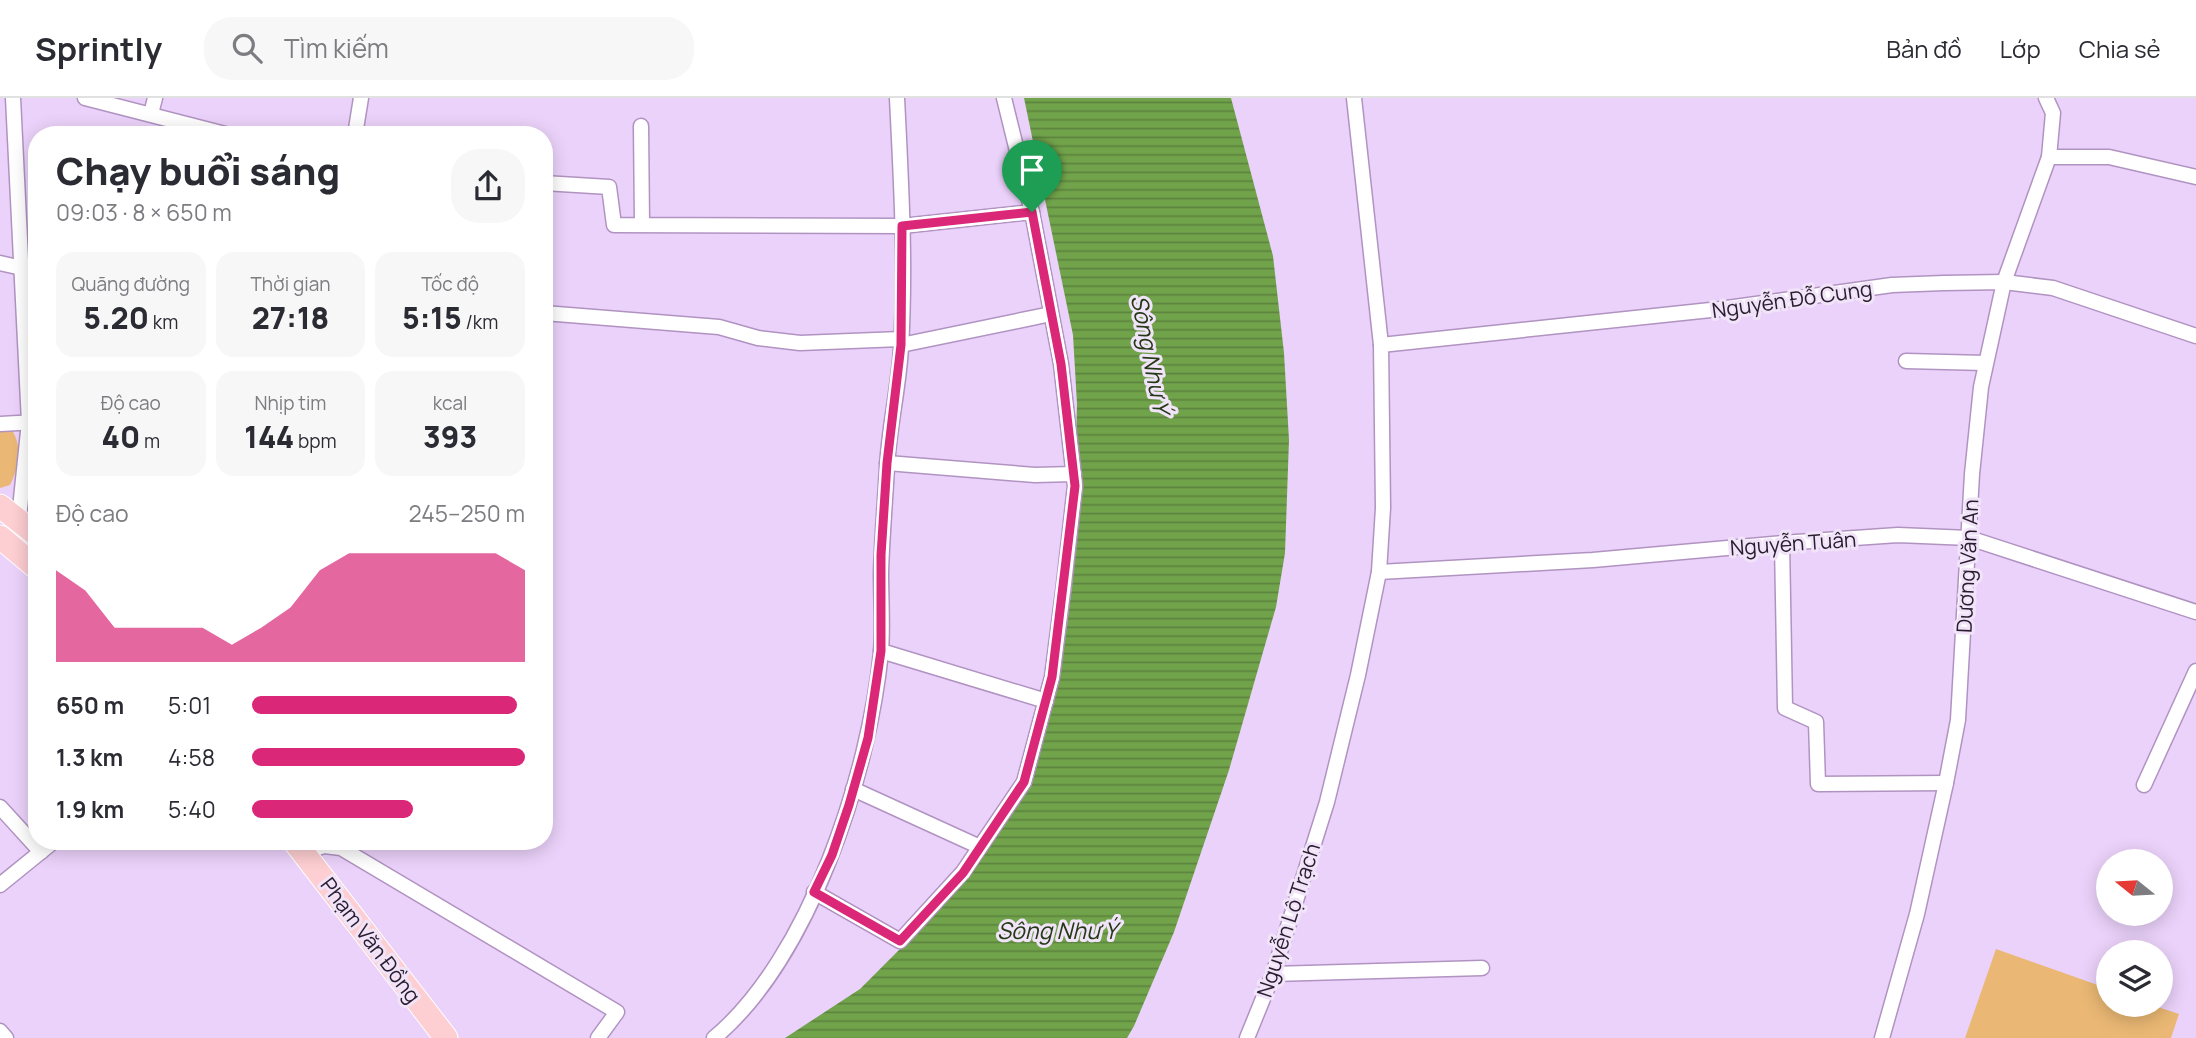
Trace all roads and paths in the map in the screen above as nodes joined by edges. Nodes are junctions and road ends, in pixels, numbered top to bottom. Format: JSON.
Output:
{"nodes":[{"id":1,"x":13,"y":98,"type":"edge"},
{"id":2,"x":85,"y":98,"type":"edge"},
{"id":3,"x":155,"y":98,"type":"edge"},
{"id":4,"x":361,"y":98,"type":"edge"},
{"id":5,"x":897,"y":98,"type":"edge"},
{"id":6,"x":1004,"y":98,"type":"edge"},
{"id":7,"x":1354,"y":98,"type":"edge"},
{"id":8,"x":2046,"y":98,"type":"edge"},
{"id":9,"x":151,"y":114,"type":"junction"},
{"id":10,"x":196,"y":126,"type":"edge"},
{"id":11,"x":356,"y":126,"type":"edge"},
{"id":12,"x":641,"y":126,"type":"dead end"},
{"id":13,"x":2049,"y":157,"type":"junction"},
{"id":14,"x":2196,"y":177,"type":"edge"},
{"id":15,"x":553,"y":184,"type":"edge"},
{"id":16,"x":1032,"y":212,"type":"junction"},
{"id":17,"x":642,"y":224,"type":"junction"},
{"id":18,"x":902,"y":226,"type":"junction"},
{"id":19,"x":0,"y":263,"type":"edge"},
{"id":20,"x":22,"y":268,"type":"junction"},
{"id":21,"x":2004,"y":282,"type":"junction"},
{"id":22,"x":553,"y":314,"type":"edge"},
{"id":23,"x":1051,"y":314,"type":"junction"},
{"id":24,"x":2196,"y":335,"type":"edge"},
{"id":25,"x":901,"y":342,"type":"junction"},
{"id":26,"x":1381,"y":345,"type":"junction"},
{"id":27,"x":28,"y":352,"type":"edge"},
{"id":28,"x":1906,"y":361,"type":"dead end"},
{"id":29,"x":1985,"y":363,"type":"junction"},
{"id":30,"x":28,"y":422,"type":"edge"},
{"id":31,"x":0,"y":424,"type":"edge"},
{"id":32,"x":28,"y":441,"type":"edge"},
{"id":33,"x":887,"y":463,"type":"junction"},
{"id":34,"x":1074,"y":474,"type":"junction"},
{"id":35,"x":9,"y":512,"type":"edge"},
{"id":36,"x":28,"y":528,"type":"edge"},
{"id":37,"x":1969,"y":538,"type":"junction"},
{"id":38,"x":2,"y":542,"type":"edge"},
{"id":39,"x":1782,"y":543,"type":"junction"},
{"id":40,"x":28,"y":561,"type":"edge"},
{"id":41,"x":1379,"y":572,"type":"junction"},
{"id":42,"x":2196,"y":612,"type":"edge"},
{"id":43,"x":881,"y":651,"type":"junction"},
{"id":44,"x":2196,"y":671,"type":"edge"},
{"id":45,"x":1046,"y":701,"type":"junction"},
{"id":46,"x":1947,"y":783,"type":"junction"},
{"id":47,"x":2144,"y":785,"type":"dead end"},
{"id":48,"x":853,"y":789,"type":"junction"},
{"id":49,"x":0,"y":807,"type":"edge"},
{"id":50,"x":28,"y":838,"type":"edge"},
{"id":51,"x":980,"y":847,"type":"junction"},
{"id":52,"x":43,"y":850,"type":"edge"},
{"id":53,"x":302,"y":850,"type":"edge"},
{"id":54,"x":344,"y":850,"type":"edge"},
{"id":55,"x":41,"y":852,"type":"joint"},
{"id":56,"x":0,"y":885,"type":"edge"},
{"id":57,"x":814,"y":892,"type":"junction"},
{"id":58,"x":1482,"y":968,"type":"dead end"},
{"id":59,"x":1273,"y":974,"type":"junction"},
{"id":60,"x":0,"y":1031,"type":"edge"},
{"id":61,"x":6,"y":1038,"type":"edge"},
{"id":62,"x":446,"y":1038,"type":"edge"},
{"id":63,"x":598,"y":1038,"type":"edge"},
{"id":64,"x":714,"y":1038,"type":"edge"},
{"id":65,"x":1247,"y":1038,"type":"edge"},
{"id":66,"x":1882,"y":1038,"type":"edge"}],
"edges":[{"from":1,"to":20,"type":"street"},
{"from":2,"to":9,"type":"street"},
{"from":3,"to":9,"type":"street"},
{"from":4,"to":11,"type":"street"},
{"from":5,"to":18,"type":"street"},
{"from":6,"to":16,"type":"street"},
{"from":7,"to":26,"type":"street","name":"Nguyễn Lộ Trạch"},
{"from":8,"to":13,"type":"street","name":"Dương Văn An"},
{"from":9,"to":10,"type":"street"},
{"from":12,"to":17,"type":"street"},
{"from":13,"to":14,"type":"street"},
{"from":13,"to":21,"type":"street","name":"Dương Văn An"},
{"from":15,"to":17,"type":"street"},
{"from":16,"to":18,"type":"street"},
{"from":16,"to":23,"type":"street"},
{"from":17,"to":18,"type":"street"},
{"from":18,"to":25,"type":"street"},
{"from":19,"to":20,"type":"street"},
{"from":20,"to":27,"type":"street"},
{"from":21,"to":24,"type":"street","name":"Nguyễn Đỗ Cung"},
{"from":21,"to":26,"type":"street","name":"Nguyễn Đỗ Cung"},
{"from":21,"to":29,"type":"street","name":"Dương Văn An"},
{"from":22,"to":25,"type":"street"},
{"from":23,"to":25,"type":"street"},
{"from":23,"to":34,"type":"street"},
{"from":25,"to":33,"type":"street"},
{"from":26,"to":41,"type":"street","name":"Nguyễn Lộ Trạch"},
{"from":28,"to":29,"type":"street"},
{"from":29,"to":37,"type":"street","name":"Dương Văn An"},
{"from":30,"to":31,"type":"street"},
{"from":32,"to":35,"type":"street"},
{"from":33,"to":34,"type":"street"},
{"from":33,"to":43,"type":"street"},
{"from":34,"to":45,"type":"street"},
{"from":35,"to":36,"type":"main road"},
{"from":35,"to":38,"type":"street"},
{"from":37,"to":39,"type":"street","name":"Nguyễn Tuân"},
{"from":37,"to":42,"type":"street","name":"Nguyễn Tuân"},
{"from":37,"to":46,"type":"street","name":"Dương Văn An"},
{"from":38,"to":40,"type":"main road"},
{"from":39,"to":41,"type":"street","name":"Nguyễn Tuân"},
{"from":39,"to":46,"type":"street"},
{"from":41,"to":59,"type":"street","name":"Nguyễn Lộ Trạch"},
{"from":43,"to":45,"type":"street"},
{"from":43,"to":48,"type":"street"},
{"from":44,"to":47,"type":"street"},
{"from":45,"to":51,"type":"street"},
{"from":46,"to":66,"type":"street","name":"Dương Văn An"},
{"from":48,"to":51,"type":"street"},
{"from":48,"to":57,"type":"street"},
{"from":49,"to":50,"type":"street"},
{"from":51,"to":57,"type":"street"},
{"from":52,"to":55,"type":"street"},
{"from":53,"to":62,"type":"main road","name":"Phạm Văn Đồng"},
{"from":54,"to":63,"type":"street"},
{"from":55,"to":56,"type":"street"},
{"from":57,"to":64,"type":"street"},
{"from":58,"to":59,"type":"street"},
{"from":59,"to":65,"type":"street","name":"Nguyễn Lộ Trạch"},
{"from":60,"to":61,"type":"street"}]}
